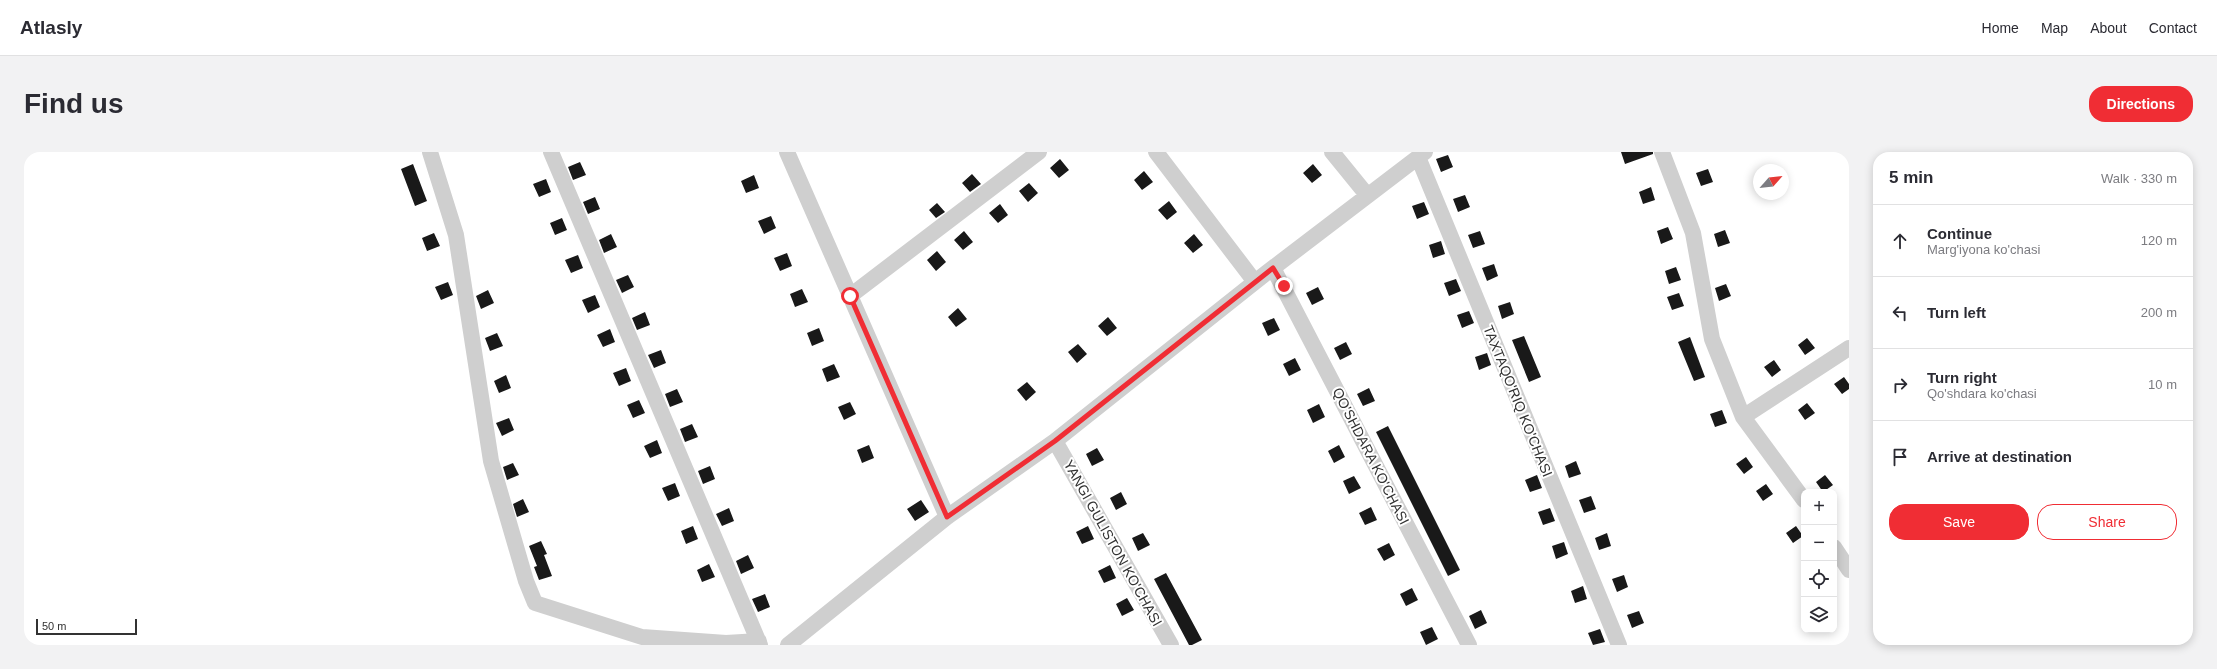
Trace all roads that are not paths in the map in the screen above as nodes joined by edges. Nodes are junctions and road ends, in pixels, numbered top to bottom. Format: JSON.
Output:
{"nodes":[{"id":1,"x":430,"y":152,"type":"edge"},
{"id":2,"x":551,"y":152,"type":"edge"},
{"id":3,"x":788,"y":152,"type":"edge"},
{"id":4,"x":1040,"y":152,"type":"edge"},
{"id":5,"x":1156,"y":152,"type":"edge"},
{"id":6,"x":1332,"y":152,"type":"edge"},
{"id":7,"x":1662,"y":152,"type":"edge"},
{"id":8,"x":1421,"y":154,"type":"edge"},
{"id":9,"x":1367,"y":195,"type":"junction"},
{"id":10,"x":1273,"y":268,"type":"junction"},
{"id":11,"x":1255,"y":282,"type":"junction"},
{"id":12,"x":850,"y":296,"type":"junction"},
{"id":13,"x":1849,"y":348,"type":"edge"},
{"id":14,"x":1743,"y":417,"type":"junction"},
{"id":15,"x":1055,"y":441,"type":"junction"},
{"id":16,"x":1801,"y":496,"type":"edge"},
{"id":17,"x":947,"y":517,"type":"junction"},
{"id":18,"x":1837,"y":552,"type":"edge"},
{"id":19,"x":1849,"y":570,"type":"edge"},
{"id":20,"x":759,"y":643,"type":"edge"},
{"id":21,"x":788,"y":645,"type":"edge"},
{"id":22,"x":1171,"y":645,"type":"edge"},
{"id":23,"x":1468,"y":645,"type":"edge"},
{"id":24,"x":1619,"y":645,"type":"edge"}],
"edges":[{"from":1,"to":20,"type":"street"},
{"from":2,"to":20,"type":"street"},
{"from":3,"to":12,"type":"street"},
{"from":4,"to":12,"type":"street"},
{"from":5,"to":11,"type":"street"},
{"from":6,"to":9,"type":"street"},
{"from":7,"to":14,"type":"street"},
{"from":8,"to":9,"type":"street"},
{"from":8,"to":24,"type":"street","name":"TAXTAQO'RIQ KO'CHASI"},
{"from":9,"to":10,"type":"street"},
{"from":10,"to":11,"type":"street"},
{"from":10,"to":23,"type":"street","name":"QO'SHDARA KO'CHASI"},
{"from":11,"to":15,"type":"street"},
{"from":12,"to":17,"type":"street"},
{"from":13,"to":14,"type":"street"},
{"from":14,"to":16,"type":"street"},
{"from":15,"to":17,"type":"street"},
{"from":15,"to":22,"type":"street","name":"YANGI GULISTON KO'CHASI"},
{"from":17,"to":21,"type":"street"},
{"from":18,"to":19,"type":"street"}]}
